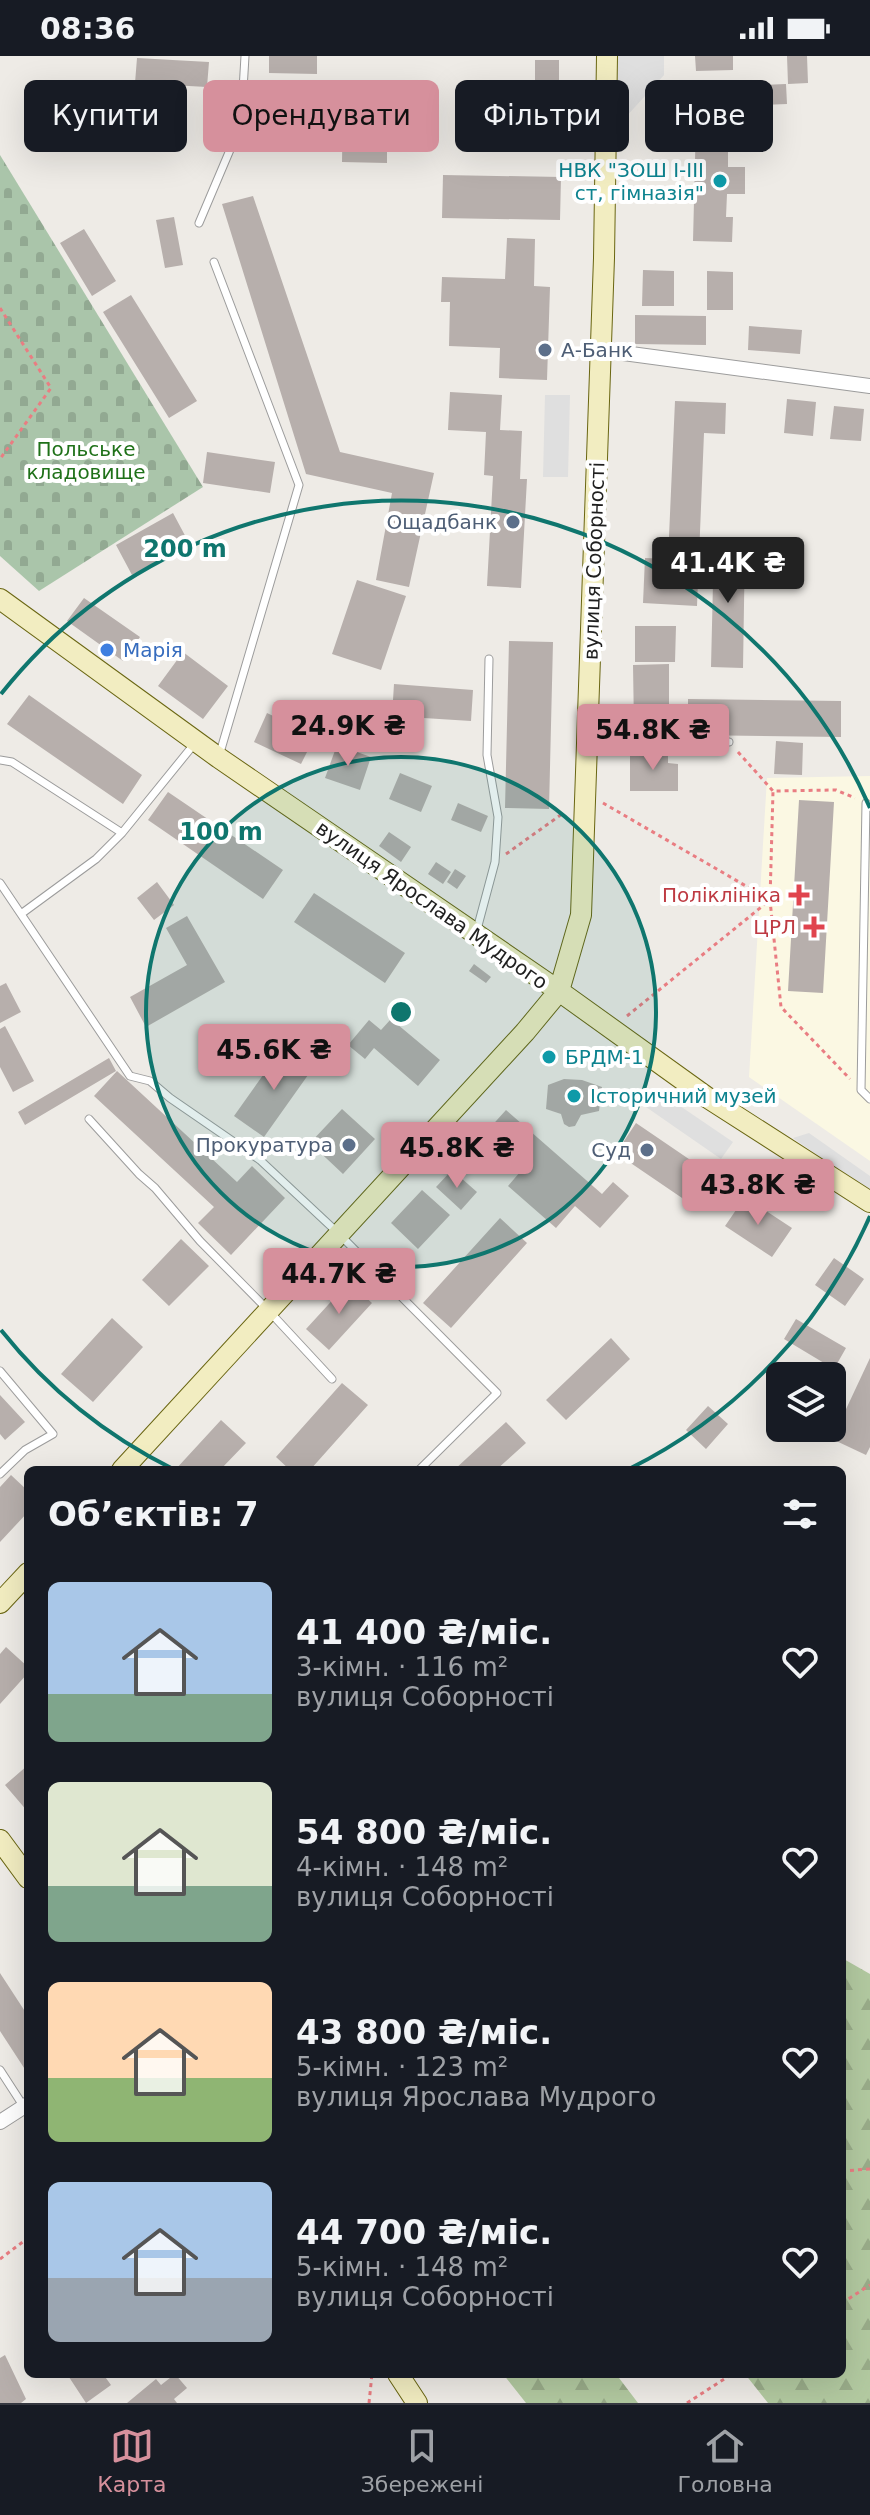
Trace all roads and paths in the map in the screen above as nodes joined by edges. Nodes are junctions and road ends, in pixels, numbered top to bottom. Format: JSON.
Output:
{"nodes":[{"id":1,"x":245,"y":56,"type":"edge"},
{"id":2,"x":607,"y":56,"type":"edge"},
{"id":3,"x":199,"y":223,"type":"dead end"},
{"id":4,"x":214,"y":262,"type":"dead end"},
{"id":5,"x":0,"y":308,"type":"edge"},
{"id":6,"x":601,"y":350,"type":"junction"},
{"id":7,"x":870,"y":386,"type":"edge"},
{"id":8,"x":0,"y":459,"type":"edge"},
{"id":9,"x":0,"y":599,"type":"edge"},
{"id":10,"x":489,"y":659,"type":"dead end"},
{"id":11,"x":588,"y":733,"type":"junction"},
{"id":12,"x":196,"y":741,"type":"junction"},
{"id":13,"x":729,"y":742,"type":"joint"},
{"id":14,"x":219,"y":758,"type":"junction"},
{"id":15,"x":0,"y":760,"type":"edge"},
{"id":16,"x":773,"y":791,"type":"junction"},
{"id":17,"x":586,"y":793,"type":"junction"},
{"id":18,"x":868,"y":805,"type":"edge"},
{"id":19,"x":562,"y":814,"type":"dead end"},
{"id":20,"x":122,"y":833,"type":"junction"},
{"id":21,"x":495,"y":862,"type":"junction"},
{"id":22,"x":0,"y":883,"type":"edge"},
{"id":23,"x":770,"y":900,"type":"junction"},
{"id":24,"x":21,"y":914,"type":"junction"},
{"id":25,"x":476,"y":935,"type":"junction"},
{"id":26,"x":559,"y":991,"type":"junction"},
{"id":27,"x":612,"y":1029,"type":"junction"},
{"id":28,"x":861,"y":1090,"type":"junction"},
{"id":29,"x":870,"y":1099,"type":"edge"},
{"id":30,"x":89,"y":1119,"type":"dead end"},
{"id":31,"x":870,"y":1202,"type":"edge"},
{"id":32,"x":338,"y":1233,"type":"junction"},
{"id":33,"x":268,"y":1310,"type":"junction"},
{"id":34,"x":0,"y":1371,"type":"edge"},
{"id":35,"x":332,"y":1379,"type":"dead end"},
{"id":36,"x":126,"y":1466,"type":"edge"},
{"id":37,"x":423,"y":1466,"type":"edge"},
{"id":38,"x":0,"y":1474,"type":"edge"},
{"id":39,"x":24,"y":1577,"type":"edge"},
{"id":40,"x":0,"y":1603,"type":"edge"},
{"id":41,"x":0,"y":1840,"type":"edge"},
{"id":42,"x":24,"y":1873,"type":"edge"},
{"id":43,"x":0,"y":2070,"type":"edge"},
{"id":44,"x":24,"y":2103,"type":"edge"},
{"id":45,"x":24,"y":2107,"type":"edge"},
{"id":46,"x":0,"y":2122,"type":"edge"},
{"id":47,"x":870,"y":2169,"type":"edge"},
{"id":48,"x":846,"y":2171,"type":"edge"},
{"id":49,"x":24,"y":2241,"type":"edge"},
{"id":50,"x":0,"y":2259,"type":"edge"},
{"id":51,"x":870,"y":2285,"type":"edge"},
{"id":52,"x":846,"y":2300,"type":"edge"},
{"id":53,"x":372,"y":2378,"type":"edge"},
{"id":54,"x":401,"y":2378,"type":"edge"},
{"id":55,"x":726,"y":2378,"type":"edge"},
{"id":56,"x":369,"y":2403,"type":"edge"},
{"id":57,"x":417,"y":2403,"type":"edge"},
{"id":58,"x":687,"y":2403,"type":"edge"}],
"edges":[{"from":1,"to":3,"type":"lane"},
{"from":2,"to":6,"type":"main road","name":"вулиця Соборності"},
{"from":4,"to":14,"type":"lane"},
{"from":5,"to":8,"type":"path"},
{"from":6,"to":7,"type":"street"},
{"from":6,"to":11,"type":"main road","name":"вулиця Соборності"},
{"from":9,"to":12,"type":"main road","name":"вулиця Ярослава Мудрого"},
{"from":10,"to":21,"type":"lane"},
{"from":11,"to":13,"type":"lane"},
{"from":11,"to":17,"type":"main road","name":"вулиця Соборності"},
{"from":12,"to":14,"type":"main road","name":"вулиця Ярослава Мудрого"},
{"from":12,"to":20,"type":"lane"},
{"from":13,"to":16,"type":"path"},
{"from":14,"to":25,"type":"main road","name":"вулиця Ярослава Мудрого"},
{"from":15,"to":20,"type":"lane"},
{"from":16,"to":18,"type":"path"},
{"from":16,"to":23,"type":"path"},
{"from":17,"to":23,"type":"path"},
{"from":17,"to":26,"type":"main road","name":"вулиця Соборності"},
{"from":18,"to":28,"type":"lane"},
{"from":19,"to":21,"type":"path"},
{"from":20,"to":24,"type":"lane"},
{"from":21,"to":25,"type":"lane"},
{"from":22,"to":24,"type":"lane"},
{"from":23,"to":27,"type":"path"},
{"from":23,"to":28,"type":"path"},
{"from":24,"to":32,"type":"lane"},
{"from":25,"to":26,"type":"main road","name":"вулиця Ярослава Мудрого"},
{"from":26,"to":27,"type":"main road","name":"вулиця Ярослава Мудрого"},
{"from":26,"to":32,"type":"main road","name":"вулиця Соборності"},
{"from":27,"to":31,"type":"main road","name":"вулиця Ярослава Мудрого"},
{"from":28,"to":29,"type":"lane"},
{"from":30,"to":33,"type":"lane"},
{"from":32,"to":33,"type":"main road","name":"вулиця Соборності"},
{"from":32,"to":37,"type":"lane"},
{"from":33,"to":35,"type":"lane"},
{"from":33,"to":36,"type":"main road","name":"вулиця Соборності"},
{"from":34,"to":38,"type":"lane"},
{"from":39,"to":40,"type":"main road"},
{"from":41,"to":42,"type":"main road"},
{"from":43,"to":44,"type":"lane"},
{"from":45,"to":46,"type":"street"},
{"from":47,"to":48,"type":"path"},
{"from":49,"to":50,"type":"path"},
{"from":51,"to":52,"type":"path"},
{"from":53,"to":56,"type":"path"},
{"from":54,"to":57,"type":"main road"},
{"from":55,"to":58,"type":"path"}]}
